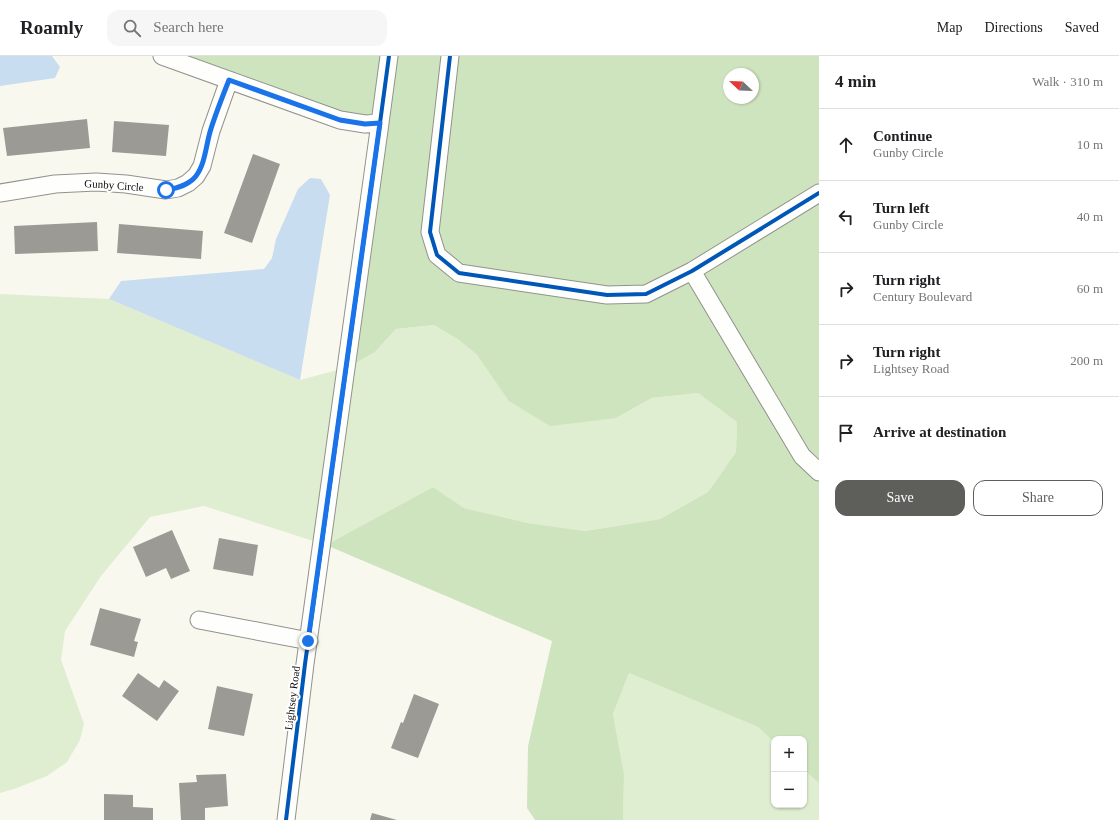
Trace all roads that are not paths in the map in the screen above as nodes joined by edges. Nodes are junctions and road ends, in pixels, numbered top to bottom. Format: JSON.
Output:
{"nodes":[{"id":1,"x":162,"y":56,"type":"edge"},
{"id":2,"x":389,"y":56,"type":"edge"},
{"id":3,"x":450,"y":56,"type":"edge"},
{"id":4,"x":229,"y":80,"type":"junction"},
{"id":5,"x":380,"y":123,"type":"junction"},
{"id":6,"x":0,"y":193,"type":"edge"},
{"id":7,"x":819,"y":193,"type":"edge"},
{"id":8,"x":692,"y":271,"type":"junction"},
{"id":9,"x":819,"y":472,"type":"edge"},
{"id":10,"x":199,"y":620,"type":"dead end"},
{"id":11,"x":308,"y":641,"type":"junction"},
{"id":12,"x":286,"y":820,"type":"edge"}],
"edges":[{"from":1,"to":4,"type":"street"},
{"from":2,"to":5,"type":"street","name":"Lightsey Road"},
{"from":3,"to":8,"type":"street"},
{"from":4,"to":5,"type":"street"},
{"from":4,"to":6,"type":"street","name":"Gunby Circle"},
{"from":5,"to":11,"type":"street","name":"Lightsey Road"},
{"from":7,"to":8,"type":"street"},
{"from":8,"to":9,"type":"street"},
{"from":10,"to":11,"type":"street"},
{"from":11,"to":12,"type":"street","name":"Lightsey Road"}]}
